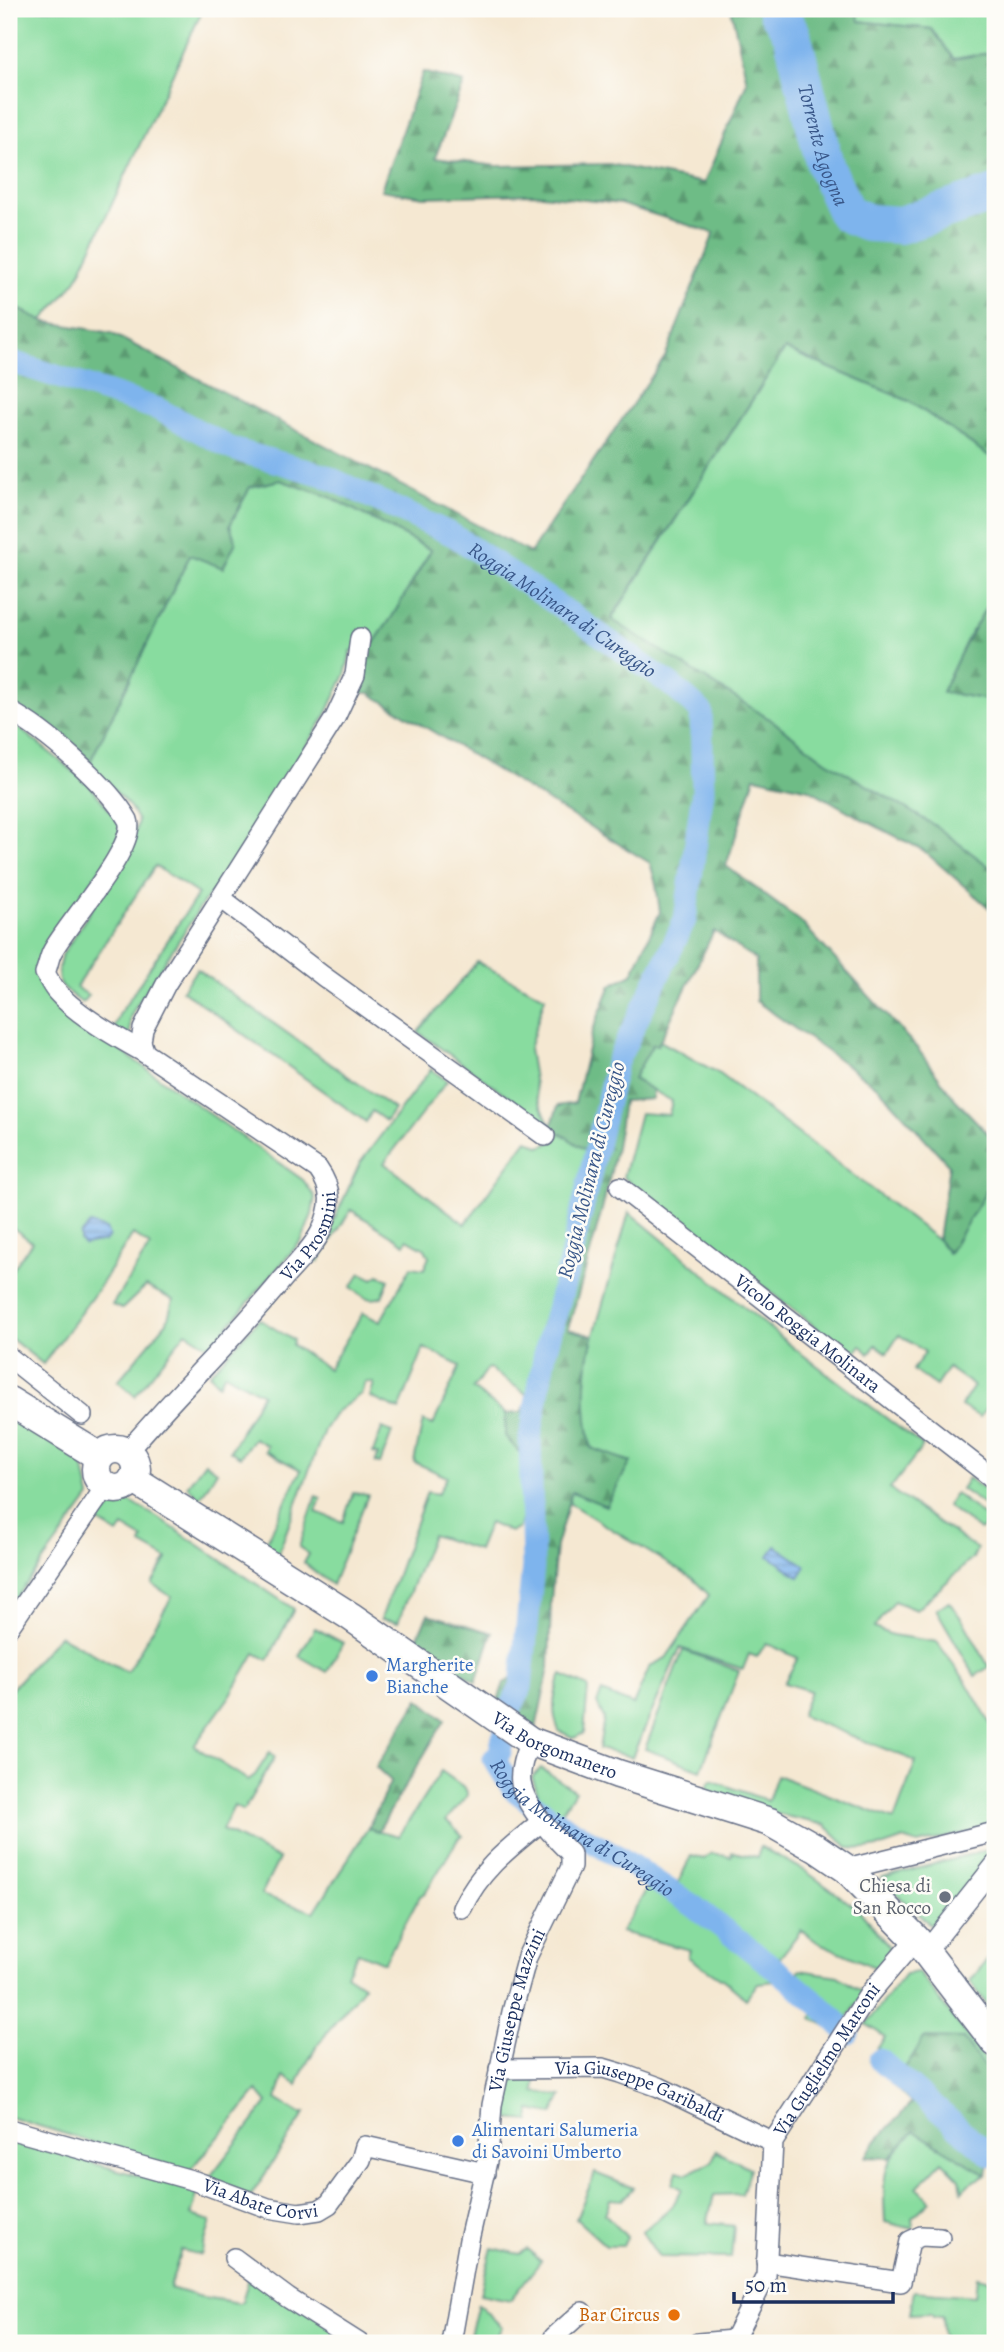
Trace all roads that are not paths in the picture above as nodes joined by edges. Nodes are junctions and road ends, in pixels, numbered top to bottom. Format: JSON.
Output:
{"nodes":[{"id":1,"x":360,"y":638,"type":"dead end"},
{"id":2,"x":9,"y":711,"type":"edge"},
{"id":3,"x":221,"y":898,"type":"junction"},
{"id":4,"x":145,"y":1053,"type":"junction"},
{"id":5,"x":545,"y":1136,"type":"dead end"},
{"id":6,"x":620,"y":1187,"type":"dead end"},
{"id":7,"x":9,"y":1357,"type":"edge"},
{"id":8,"x":9,"y":1401,"type":"edge"},
{"id":9,"x":82,"y":1415,"type":"dead end"},
{"id":10,"x":127,"y":1452,"type":"junction"},
{"id":11,"x":100,"y":1457,"type":"junction"},
{"id":12,"x":133,"y":1479,"type":"junction"},
{"id":13,"x":995,"y":1480,"type":"edge"},
{"id":14,"x":106,"y":1486,"type":"junction"},
{"id":15,"x":9,"y":1627,"type":"edge"},
{"id":16,"x":516,"y":1732,"type":"junction"},
{"id":17,"x":538,"y":1817,"type":"junction"},
{"id":18,"x":995,"y":1832,"type":"edge"},
{"id":19,"x":995,"y":1865,"type":"edge"},
{"id":20,"x":847,"y":1869,"type":"junction"},
{"id":21,"x":462,"y":1908,"type":"dead end"},
{"id":22,"x":921,"y":1945,"type":"junction"},
{"id":23,"x":995,"y":2042,"type":"edge"},
{"id":24,"x":499,"y":2069,"type":"junction"},
{"id":25,"x":9,"y":2129,"type":"edge"},
{"id":26,"x":773,"y":2142,"type":"junction"},
{"id":27,"x":485,"y":2173,"type":"junction"},
{"id":28,"x":940,"y":2237,"type":"dead end"},
{"id":29,"x":234,"y":2258,"type":"dead end"},
{"id":30,"x":766,"y":2269,"type":"junction"},
{"id":31,"x":582,"y":2312,"type":"dead end"},
{"id":32,"x":732,"y":2342,"type":"edge"},
{"id":33,"x":359,"y":2343,"type":"edge"},
{"id":34,"x":451,"y":2343,"type":"edge"},
{"id":35,"x":556,"y":2343,"type":"edge"},
{"id":36,"x":698,"y":2343,"type":"edge"}],
"edges":[{"from":1,"to":3,"type":"street"},
{"from":2,"to":4,"type":"street","name":"Via Prosmini"},
{"from":3,"to":4,"type":"street"},
{"from":3,"to":5,"type":"street"},
{"from":4,"to":10,"type":"street","name":"Via Prosmini"},
{"from":6,"to":13,"type":"street","name":"Vicolo Roggia Molinara"},
{"from":7,"to":9,"type":"street"},
{"from":8,"to":11,"type":"main road"},
{"from":10,"to":11,"type":"main road"},
{"from":10,"to":12,"type":"main road"},
{"from":11,"to":14,"type":"main road"},
{"from":12,"to":14,"type":"main road"},
{"from":12,"to":16,"type":"main road","name":"Via Borgomanero"},
{"from":14,"to":15,"type":"street"},
{"from":16,"to":17,"type":"street","name":"Via Giuseppe Mazzini"},
{"from":16,"to":20,"type":"main road","name":"Via Borgomanero"},
{"from":17,"to":21,"type":"street"},
{"from":17,"to":24,"type":"street","name":"Via Giuseppe Mazzini"},
{"from":18,"to":20,"type":"street"},
{"from":19,"to":22,"type":"street","name":"Via Guglielmo Marconi"},
{"from":20,"to":22,"type":"main road","name":"Via Borgomanero"},
{"from":22,"to":23,"type":"main road","name":"Via Borgomanero"},
{"from":22,"to":26,"type":"street","name":"Via Guglielmo Marconi"},
{"from":24,"to":26,"type":"street","name":"Via Giuseppe Garibaldi"},
{"from":24,"to":27,"type":"street","name":"Via Giuseppe Mazzini"},
{"from":25,"to":27,"type":"street","name":"Via Abate Corvi"},
{"from":26,"to":30,"type":"street","name":"Via Guglielmo Marconi"},
{"from":27,"to":34,"type":"street","name":"Via Giuseppe Mazzini"},
{"from":28,"to":30,"type":"street"},
{"from":29,"to":33,"type":"street"},
{"from":30,"to":32,"type":"street"},
{"from":31,"to":35,"type":"street"},
{"from":32,"to":36,"type":"street"}]}
